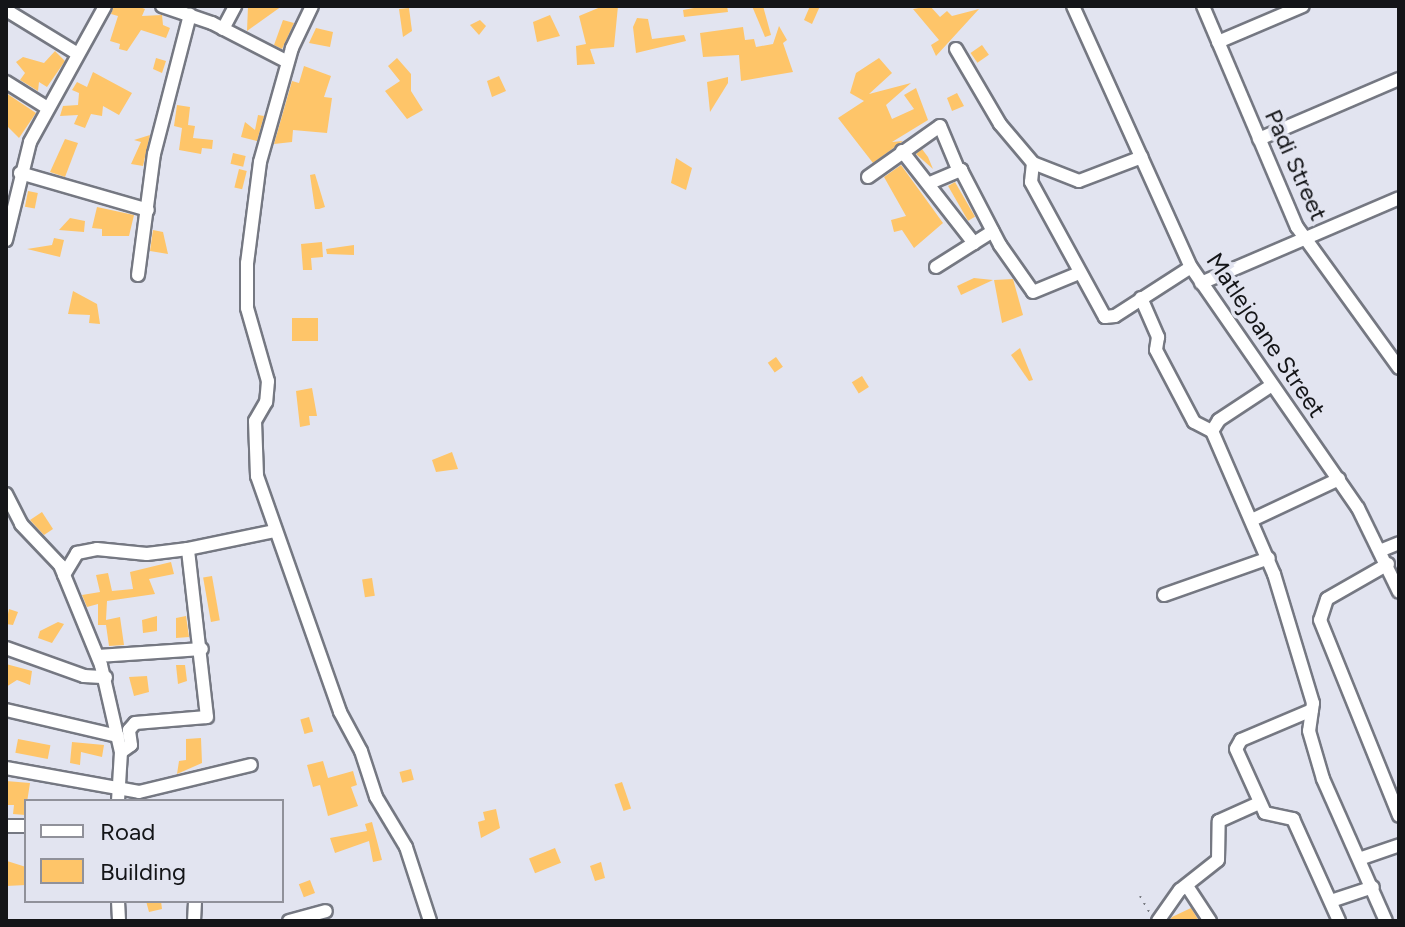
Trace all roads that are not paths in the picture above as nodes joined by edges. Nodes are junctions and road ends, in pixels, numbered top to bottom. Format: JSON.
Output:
{"nodes":[{"id":1,"x":105,"y":6,"type":"edge"},
{"id":2,"x":162,"y":6,"type":"edge"},
{"id":3,"x":235,"y":6,"type":"edge"},
{"id":4,"x":312,"y":6,"type":"edge"},
{"id":5,"x":1073,"y":6,"type":"edge"},
{"id":6,"x":1203,"y":6,"type":"edge"},
{"id":7,"x":1303,"y":6,"type":"edge"},
{"id":8,"x":6,"y":10,"type":"edge"},
{"id":9,"x":190,"y":15,"type":"junction"},
{"id":10,"x":223,"y":29,"type":"junction"},
{"id":11,"x":1218,"y":42,"type":"junction"},
{"id":12,"x":956,"y":49,"type":"dead end"},
{"id":13,"x":78,"y":54,"type":"junction"},
{"id":14,"x":288,"y":62,"type":"junction"},
{"id":15,"x":1399,"y":79,"type":"edge"},
{"id":16,"x":6,"y":82,"type":"edge"},
{"id":17,"x":46,"y":107,"type":"junction"},
{"id":18,"x":1259,"y":139,"type":"junction"},
{"id":19,"x":902,"y":151,"type":"junction"},
{"id":20,"x":1142,"y":157,"type":"junction"},
{"id":21,"x":1033,"y":163,"type":"junction"},
{"id":22,"x":958,"y":169,"type":"junction"},
{"id":23,"x":20,"y":173,"type":"junction"},
{"id":24,"x":868,"y":177,"type":"dead end"},
{"id":25,"x":930,"y":183,"type":"junction"},
{"id":26,"x":1399,"y":198,"type":"edge"},
{"id":27,"x":148,"y":210,"type":"junction"},
{"id":28,"x":993,"y":231,"type":"junction"},
{"id":29,"x":1304,"y":237,"type":"junction"},
{"id":30,"x":6,"y":240,"type":"edge"},
{"id":31,"x":974,"y":243,"type":"junction"},
{"id":32,"x":936,"y":267,"type":"dead end"},
{"id":33,"x":1191,"y":267,"type":"junction"},
{"id":34,"x":1079,"y":273,"type":"junction"},
{"id":35,"x":138,"y":275,"type":"dead end"},
{"id":36,"x":1201,"y":283,"type":"junction"},
{"id":37,"x":1141,"y":298,"type":"junction"},
{"id":38,"x":1399,"y":368,"type":"edge"},
{"id":39,"x":1272,"y":385,"type":"junction"},
{"id":40,"x":1212,"y":431,"type":"junction"},
{"id":41,"x":1339,"y":479,"type":"junction"},
{"id":42,"x":6,"y":494,"type":"edge"},
{"id":43,"x":1254,"y":519,"type":"junction"},
{"id":44,"x":274,"y":531,"type":"junction"},
{"id":45,"x":1399,"y":543,"type":"edge"},
{"id":46,"x":188,"y":549,"type":"junction"},
{"id":47,"x":1382,"y":550,"type":"junction"},
{"id":48,"x":1269,"y":558,"type":"junction"},
{"id":49,"x":1388,"y":564,"type":"junction"},
{"id":50,"x":64,"y":575,"type":"junction"},
{"id":51,"x":1399,"y":592,"type":"edge"},
{"id":52,"x":1164,"y":595,"type":"dead end"},
{"id":53,"x":6,"y":648,"type":"edge"},
{"id":54,"x":202,"y":649,"type":"junction"},
{"id":55,"x":98,"y":656,"type":"junction"},
{"id":56,"x":106,"y":677,"type":"junction"},
{"id":57,"x":6,"y":710,"type":"edge"},
{"id":58,"x":1312,"y":710,"type":"junction"},
{"id":59,"x":118,"y":736,"type":"junction"},
{"id":60,"x":121,"y":752,"type":"junction"},
{"id":61,"x":251,"y":765,"type":"dead end"},
{"id":62,"x":6,"y":768,"type":"edge"},
{"id":63,"x":119,"y":786,"type":"junction"},
{"id":64,"x":118,"y":799,"type":"edge"},
{"id":65,"x":1259,"y":803,"type":"junction"},
{"id":66,"x":1399,"y":816,"type":"edge"},
{"id":67,"x":1399,"y":845,"type":"edge"},
{"id":68,"x":1362,"y":858,"type":"junction"},
{"id":69,"x":1187,"y":886,"type":"junction"},
{"id":70,"x":1373,"y":887,"type":"junction"},
{"id":71,"x":1331,"y":901,"type":"junction"},
{"id":72,"x":326,"y":911,"type":"dead end"},
{"id":73,"x":1337,"y":920,"type":"edge"},
{"id":74,"x":289,"y":921,"type":"edge"},
{"id":75,"x":430,"y":921,"type":"edge"},
{"id":76,"x":1156,"y":921,"type":"edge"},
{"id":77,"x":1210,"y":921,"type":"edge"},
{"id":78,"x":1386,"y":921,"type":"edge"}],
"edges":[{"from":1,"to":13,"type":"street"},
{"from":2,"to":9,"type":"street"},
{"from":3,"to":10,"type":"street"},
{"from":4,"to":14,"type":"street"},
{"from":5,"to":20,"type":"street","name":"Matlejoane Street"},
{"from":6,"to":11,"type":"street","name":"Padi Street"},
{"from":7,"to":11,"type":"street"},
{"from":8,"to":13,"type":"street"},
{"from":9,"to":10,"type":"street"},
{"from":9,"to":27,"type":"street"},
{"from":10,"to":14,"type":"street"},
{"from":11,"to":18,"type":"street","name":"Padi Street"},
{"from":12,"to":21,"type":"street"},
{"from":13,"to":17,"type":"street"},
{"from":14,"to":44,"type":"street"},
{"from":15,"to":18,"type":"street"},
{"from":16,"to":17,"type":"street"},
{"from":17,"to":23,"type":"street"},
{"from":18,"to":29,"type":"street","name":"Padi Street"},
{"from":19,"to":22,"type":"street"},
{"from":19,"to":24,"type":"street"},
{"from":19,"to":25,"type":"street"},
{"from":20,"to":21,"type":"street"},
{"from":20,"to":33,"type":"street","name":"Matlejoane Street"},
{"from":21,"to":34,"type":"street"},
{"from":22,"to":25,"type":"street"},
{"from":22,"to":28,"type":"street"},
{"from":23,"to":27,"type":"street"},
{"from":23,"to":30,"type":"street"},
{"from":25,"to":31,"type":"street"},
{"from":26,"to":29,"type":"street"},
{"from":27,"to":35,"type":"street"},
{"from":28,"to":31,"type":"street"},
{"from":28,"to":34,"type":"street"},
{"from":29,"to":36,"type":"street"},
{"from":29,"to":38,"type":"street","name":"Padi Street"},
{"from":31,"to":32,"type":"street"},
{"from":33,"to":36,"type":"street","name":"Matlejoane Street"},
{"from":33,"to":37,"type":"street"},
{"from":34,"to":37,"type":"street"},
{"from":36,"to":39,"type":"street","name":"Matlejoane Street"},
{"from":37,"to":40,"type":"street"},
{"from":39,"to":40,"type":"street"},
{"from":39,"to":41,"type":"street","name":"Matlejoane Street"},
{"from":40,"to":43,"type":"street"},
{"from":41,"to":43,"type":"street"},
{"from":41,"to":47,"type":"street","name":"Matlejoane Street"},
{"from":42,"to":50,"type":"street"},
{"from":43,"to":48,"type":"street"},
{"from":44,"to":46,"type":"street"},
{"from":44,"to":75,"type":"street"},
{"from":45,"to":47,"type":"street"},
{"from":46,"to":50,"type":"street"},
{"from":46,"to":54,"type":"street"},
{"from":47,"to":49,"type":"street","name":"Matlejoane Street"},
{"from":48,"to":52,"type":"street"},
{"from":48,"to":58,"type":"street"},
{"from":49,"to":51,"type":"street","name":"Matlejoane Street"},
{"from":49,"to":66,"type":"street"},
{"from":50,"to":55,"type":"street"},
{"from":53,"to":56,"type":"street"},
{"from":54,"to":55,"type":"street"},
{"from":54,"to":60,"type":"street"},
{"from":55,"to":56,"type":"street"},
{"from":56,"to":59,"type":"street"},
{"from":57,"to":59,"type":"street"},
{"from":58,"to":65,"type":"street"},
{"from":58,"to":68,"type":"street"},
{"from":59,"to":60,"type":"street"},
{"from":60,"to":63,"type":"street"},
{"from":61,"to":63,"type":"street"},
{"from":62,"to":63,"type":"street"},
{"from":63,"to":64,"type":"street"},
{"from":65,"to":69,"type":"street"},
{"from":65,"to":71,"type":"street"},
{"from":67,"to":68,"type":"street"},
{"from":68,"to":70,"type":"street"},
{"from":69,"to":76,"type":"street"},
{"from":69,"to":77,"type":"street"},
{"from":70,"to":71,"type":"street"},
{"from":70,"to":78,"type":"street"},
{"from":71,"to":73,"type":"street"},
{"from":72,"to":74,"type":"street"}]}
